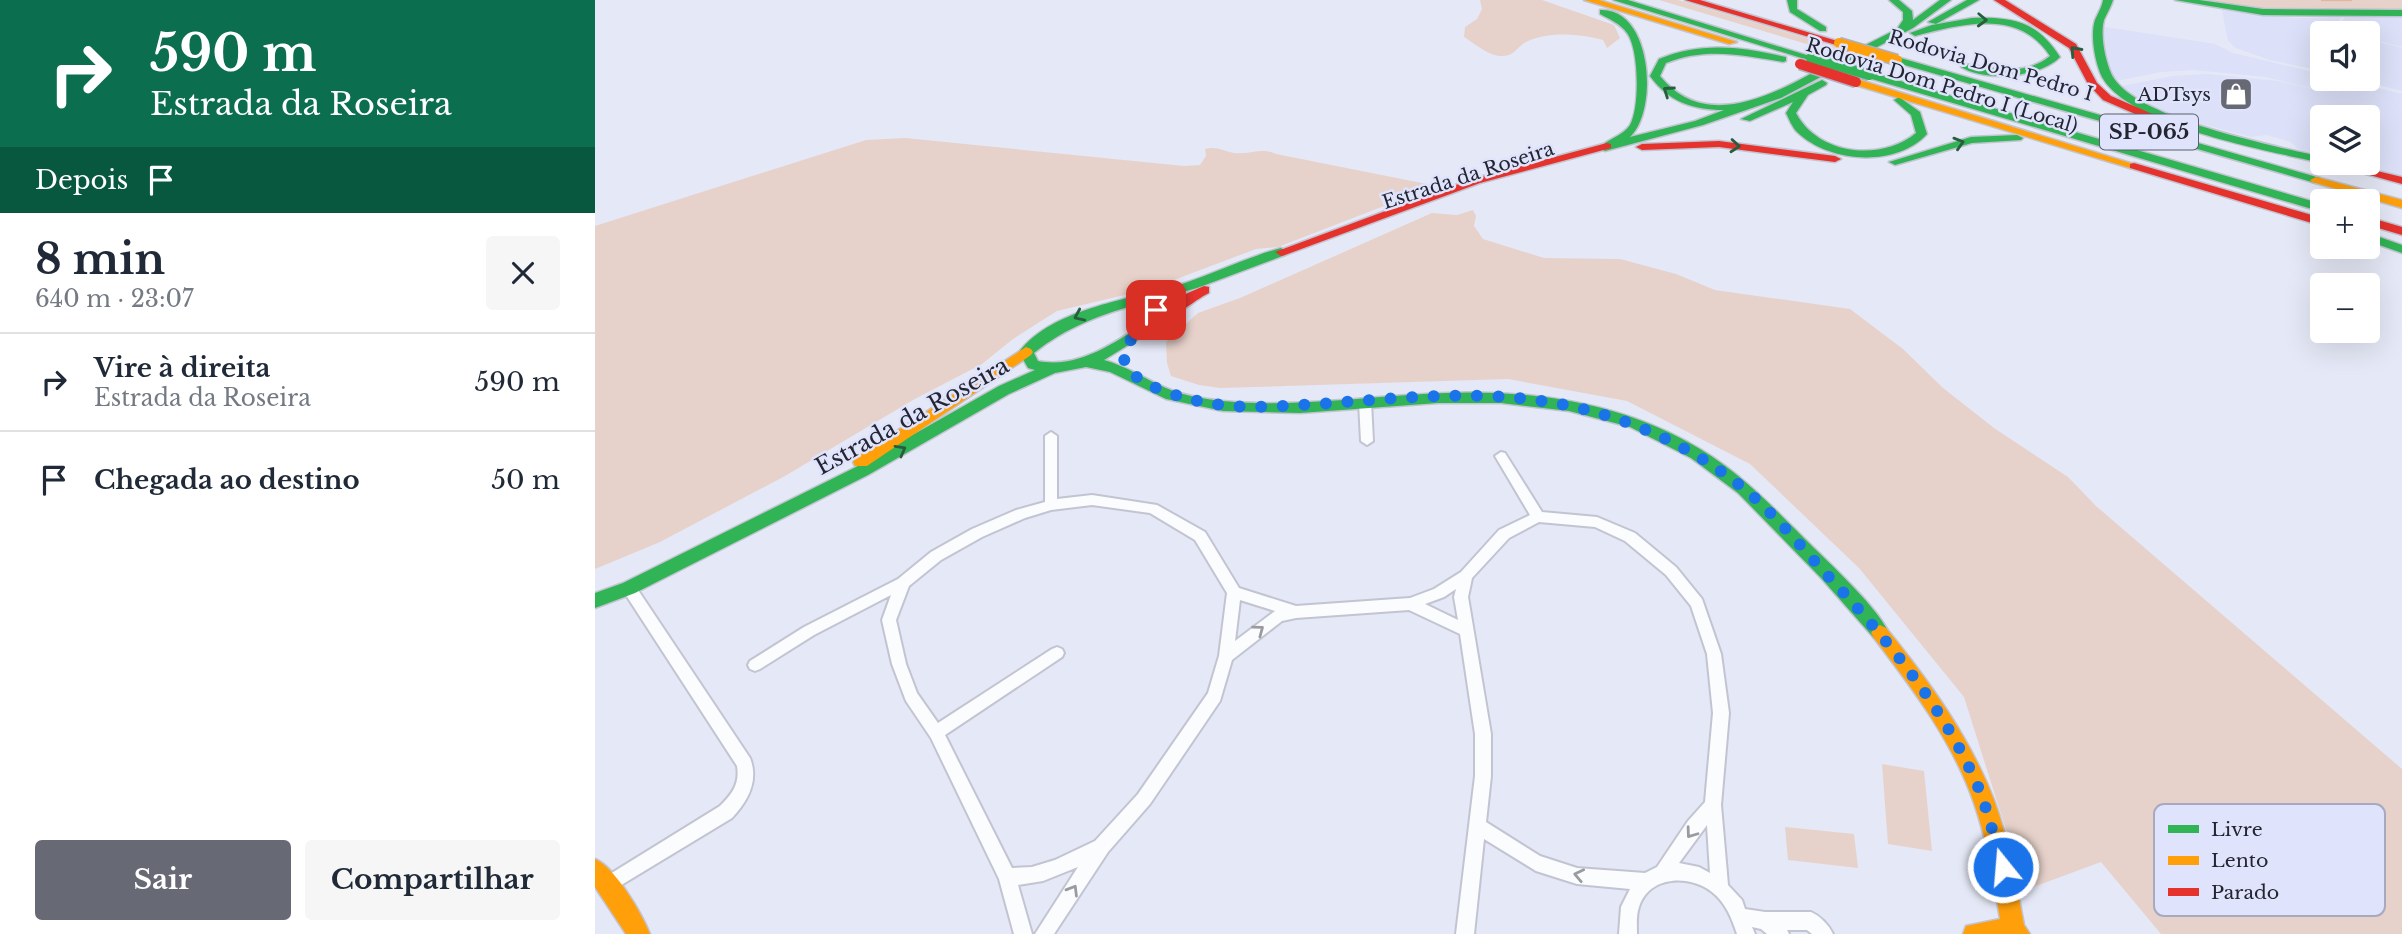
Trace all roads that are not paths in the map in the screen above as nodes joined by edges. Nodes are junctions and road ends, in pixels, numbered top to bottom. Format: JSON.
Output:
{"nodes":[{"id":1,"x":1576,"y":0,"type":"edge"},
{"id":2,"x":1589,"y":0,"type":"edge"},
{"id":3,"x":1618,"y":0,"type":"edge"},
{"id":4,"x":1646,"y":0,"type":"edge"},
{"id":5,"x":1690,"y":0,"type":"edge"},
{"id":6,"x":1711,"y":0,"type":"edge"},
{"id":7,"x":1792,"y":0,"type":"edge"},
{"id":8,"x":1894,"y":0,"type":"edge"},
{"id":9,"x":1946,"y":0,"type":"edge"},
{"id":10,"x":1974,"y":0,"type":"edge"},
{"id":11,"x":1999,"y":0,"type":"edge"},
{"id":12,"x":2107,"y":0,"type":"edge"},
{"id":13,"x":2180,"y":0,"type":"edge"},
{"id":14,"x":2402,"y":13,"type":"edge"},
{"id":15,"x":1908,"y":32,"type":"junction"},
{"id":16,"x":1842,"y":39,"type":"junction"},
{"id":17,"x":1902,"y":57,"type":"junction"},
{"id":18,"x":1783,"y":58,"type":"junction"},
{"id":19,"x":1812,"y":58,"type":"junction"},
{"id":20,"x":1929,"y":60,"type":"junction"},
{"id":21,"x":1868,"y":75,"type":"junction"},
{"id":22,"x":1880,"y":90,"type":"junction"},
{"id":23,"x":1804,"y":93,"type":"junction"},
{"id":24,"x":1758,"y":102,"type":"junction"},
{"id":25,"x":2207,"y":137,"type":"junction"},
{"id":26,"x":2068,"y":146,"type":"junction"},
{"id":27,"x":1642,"y":147,"type":"junction"},
{"id":28,"x":1605,"y":148,"type":"junction"},
{"id":29,"x":2310,"y":157,"type":"edge"},
{"id":30,"x":2379,"y":175,"type":"edge"},
{"id":31,"x":2402,"y":181,"type":"edge"},
{"id":32,"x":2402,"y":192,"type":"edge"},
{"id":33,"x":2310,"y":195,"type":"edge"},
{"id":34,"x":2310,"y":204,"type":"edge"},
{"id":35,"x":2402,"y":204,"type":"edge"},
{"id":36,"x":2380,"y":215,"type":"edge"},
{"id":37,"x":2310,"y":218,"type":"edge"},
{"id":38,"x":2402,"y":221,"type":"edge"},
{"id":39,"x":2380,"y":225,"type":"edge"},
{"id":40,"x":2402,"y":231,"type":"edge"},
{"id":41,"x":2380,"y":240,"type":"edge"},
{"id":42,"x":2402,"y":246,"type":"edge"},
{"id":43,"x":1144,"y":298,"type":"junction"},
{"id":44,"x":1156,"y":322,"type":"junction"},
{"id":45,"x":1129,"y":342,"type":"junction"},
{"id":46,"x":1026,"y":352,"type":"junction"},
{"id":47,"x":1084,"y":362,"type":"junction"},
{"id":48,"x":1049,"y":370,"type":"junction"},
{"id":49,"x":1129,"y":370,"type":"junction"},
{"id":50,"x":1366,"y":402,"type":"junction"},
{"id":51,"x":1051,"y":436,"type":"dead end"},
{"id":52,"x":1367,"y":441,"type":"dead end"},
{"id":53,"x":1501,"y":456,"type":"dead end"},
{"id":54,"x":797,"y":503,"type":"junction"},
{"id":55,"x":1051,"y":505,"type":"junction"},
{"id":56,"x":1538,"y":517,"type":"junction"},
{"id":57,"x":1466,"y":576,"type":"junction"},
{"id":58,"x":903,"y":583,"type":"junction"},
{"id":59,"x":629,"y":588,"type":"junction"},
{"id":60,"x":1234,"y":592,"type":"junction"},
{"id":61,"x":595,"y":601,"type":"edge"},
{"id":62,"x":1410,"y":604,"type":"junction"},
{"id":63,"x":1296,"y":612,"type":"junction"},
{"id":64,"x":1464,"y":629,"type":"junction"},
{"id":65,"x":1057,"y":653,"type":"dead end"},
{"id":66,"x":1226,"y":656,"type":"junction"},
{"id":67,"x":755,"y":665,"type":"dead end"},
{"id":68,"x":936,"y":733,"type":"junction"},
{"id":69,"x":1713,"y":805,"type":"junction"},
{"id":70,"x":1478,"y":826,"type":"junction"},
{"id":71,"x":1103,"y":846,"type":"junction"},
{"id":72,"x":595,"y":870,"type":"edge"},
{"id":73,"x":1663,"y":873,"type":"junction"},
{"id":74,"x":1007,"y":877,"type":"junction"},
{"id":75,"x":1646,"y":882,"type":"junction"},
{"id":76,"x":608,"y":885,"type":"junction"},
{"id":77,"x":1720,"y":886,"type":"junction"},
{"id":78,"x":1765,"y":921,"type":"junction"},
{"id":79,"x":1744,"y":925,"type":"edge"},
{"id":80,"x":2017,"y":933,"type":"edge"},
{"id":81,"x":639,"y":934,"type":"edge"},
{"id":82,"x":1023,"y":934,"type":"edge"},
{"id":83,"x":1044,"y":934,"type":"edge"},
{"id":84,"x":1465,"y":934,"type":"edge"},
{"id":85,"x":1628,"y":934,"type":"edge"},
{"id":86,"x":1780,"y":934,"type":"edge"},
{"id":87,"x":1825,"y":934,"type":"edge"},
{"id":88,"x":1973,"y":934,"type":"edge"}],
"edges":[{"from":1,"to":28,"type":"main road"},
{"from":2,"to":18,"type":"main road","name":"Rodovia Dom Pedro I (Local)"},
{"from":3,"to":19,"type":"main road","number":"SP-065"},
{"from":4,"to":19,"type":"main road","number":"SP-065"},
{"from":5,"to":16,"type":"main road","number":"SP-065"},
{"from":6,"to":16,"type":"main road","number":"SP-065"},
{"from":7,"to":16,"type":"main road"},
{"from":8,"to":15,"type":"main road"},
{"from":9,"to":15,"type":"main road"},
{"from":10,"to":15,"type":"main road"},
{"from":25,"to":11,"type":"main road","one_way":true},
{"from":12,"to":29,"type":"main road"},
{"from":13,"to":14,"type":"main road"},
{"from":15,"to":20,"type":"main road","one_way":true},
{"from":15,"to":23,"type":"main road","name":"Estrada da Roseira"},
{"from":15,"to":24,"type":"main road","name":"Estrada da Roseira"},
{"from":16,"to":17,"type":"main road","number":"SP-065"},
{"from":17,"to":20,"type":"main road","number":"SP-065"},
{"from":17,"to":35,"type":"main road","name":"Rodovia Dom Pedro I","number":"SP-065"},
{"from":18,"to":19,"type":"main road","name":"Rodovia Dom Pedro I (Local)"},
{"from":24,"to":18,"type":"main road","one_way":true},
{"from":19,"to":21,"type":"main road","number":"SP-065","bridge":true},
{"from":20,"to":25,"type":"main road","number":"SP-065"},
{"from":21,"to":22,"type":"main road","name":"Rodovia Dom Pedro I (Local)"},
{"from":21,"to":33,"type":"main road","name":"Rodovia Dom Pedro I","number":"SP-065"},
{"from":21,"to":34,"type":"main road","number":"SP-065"},
{"from":22,"to":23,"type":"main road"},
{"from":22,"to":26,"type":"main road","name":"Rodovia Dom Pedro I (Local)"},
{"from":23,"to":27,"type":"main road","name":"Estrada da Roseira"},
{"from":24,"to":28,"type":"main road","name":"Estrada da Roseira"},
{"from":25,"to":32,"type":"main road","number":"SP-065"},
{"from":27,"to":26,"type":"main road","one_way":true},
{"from":26,"to":37,"type":"main road","name":"Rodovia Dom Pedro I (Local)"},
{"from":27,"to":44,"type":"main road","name":"Estrada da Roseira"},
{"from":28,"to":43,"type":"main road","name":"Estrada da Roseira"},
{"from":30,"to":31,"type":"main road"},
{"from":36,"to":38,"type":"main road"},
{"from":39,"to":40,"type":"main road"},
{"from":41,"to":42,"type":"main road"},
{"from":43,"to":44,"type":"main road"},
{"from":43,"to":46,"type":"main road","name":"Estrada da Roseira","one_way":true},
{"from":44,"to":45,"type":"main road","name":"Estrada da Roseira"},
{"from":45,"to":47,"type":"main road","name":"Estrada da Roseira"},
{"from":45,"to":49,"type":"main road"},
{"from":46,"to":48,"type":"main road","name":"Estrada da Roseira"},
{"from":46,"to":54,"type":"main road","name":"Estrada da Roseira"},
{"from":47,"to":48,"type":"main road","name":"Estrada da Roseira"},
{"from":47,"to":49,"type":"main road"},
{"from":54,"to":48,"type":"main road","name":"Estrada da Roseira","one_way":true},
{"from":49,"to":50,"type":"main road"},
{"from":50,"to":52,"type":"street"},
{"from":50,"to":80,"type":"main road"},
{"from":51,"to":55,"type":"street"},
{"from":53,"to":56,"type":"street"},
{"from":54,"to":59,"type":"main road","name":"Estrada da Roseira"},
{"from":55,"to":58,"type":"street"},
{"from":55,"to":60,"type":"street"},
{"from":56,"to":57,"type":"street"},
{"from":56,"to":69,"type":"street"},
{"from":57,"to":62,"type":"street"},
{"from":57,"to":64,"type":"street"},
{"from":58,"to":67,"type":"street"},
{"from":58,"to":68,"type":"street"},
{"from":59,"to":61,"type":"main road","name":"Estrada da Roseira"},
{"from":59,"to":76,"type":"street"},
{"from":60,"to":63,"type":"street"},
{"from":60,"to":66,"type":"street"},
{"from":62,"to":63,"type":"street"},
{"from":62,"to":64,"type":"street"},
{"from":66,"to":63,"type":"street","one_way":true},
{"from":64,"to":70,"type":"street"},
{"from":65,"to":68,"type":"street"},
{"from":66,"to":71,"type":"street"},
{"from":68,"to":74,"type":"street"},
{"from":69,"to":73,"type":"street","one_way":true},
{"from":69,"to":77,"type":"street"},
{"from":75,"to":70,"type":"street","one_way":true},
{"from":70,"to":84,"type":"street"},
{"from":71,"to":74,"type":"street"},
{"from":83,"to":71,"type":"street","one_way":true},
{"from":72,"to":76,"type":"main road"},
{"from":73,"to":75,"type":"street"},
{"from":73,"to":77,"type":"street"},
{"from":74,"to":82,"type":"street"},
{"from":75,"to":85,"type":"street"},
{"from":76,"to":81,"type":"main road"},
{"from":77,"to":79,"type":"street"},
{"from":78,"to":79,"type":"street"},
{"from":78,"to":86,"type":"street"},
{"from":78,"to":87,"type":"street"},
{"from":80,"to":88,"type":"main road"}]}
